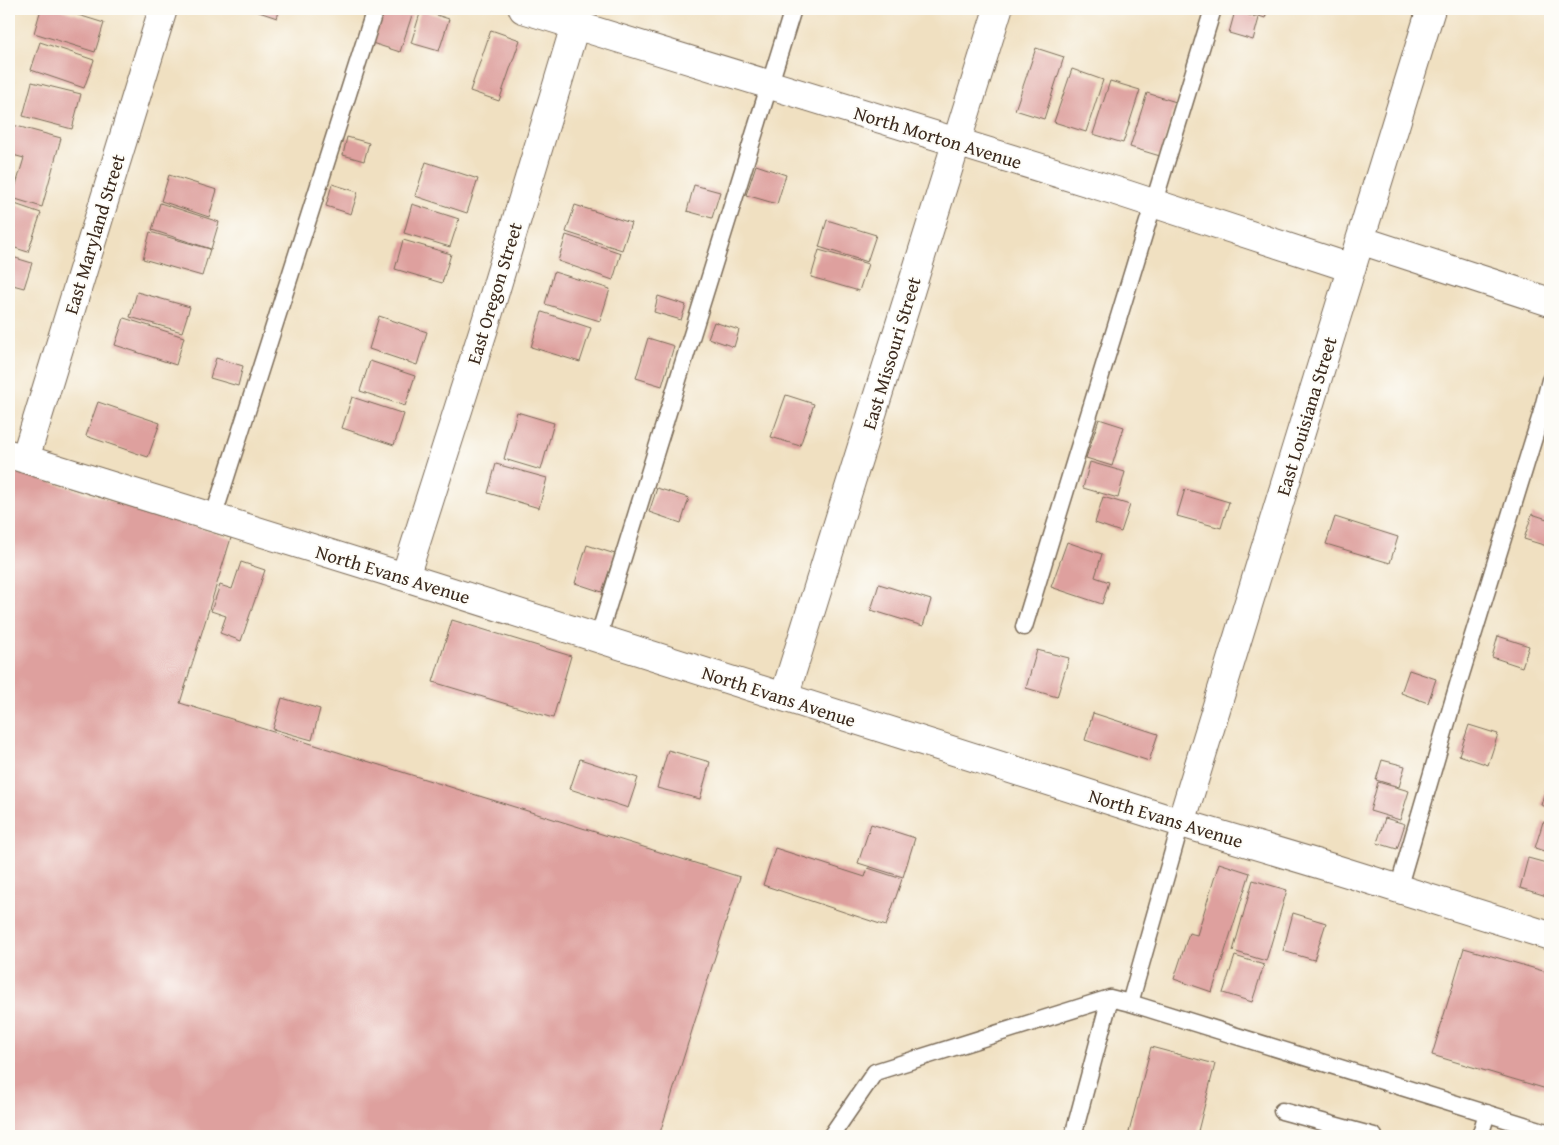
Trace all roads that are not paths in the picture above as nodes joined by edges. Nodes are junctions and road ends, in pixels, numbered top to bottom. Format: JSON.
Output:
{"nodes":[{"id":1,"x":163,"y":9,"type":"edge"},
{"id":2,"x":374,"y":9,"type":"edge"},
{"id":3,"x":523,"y":9,"type":"edge"},
{"id":4,"x":793,"y":9,"type":"edge"},
{"id":5,"x":998,"y":9,"type":"edge"},
{"id":6,"x":1213,"y":9,"type":"edge"},
{"id":7,"x":1431,"y":9,"type":"edge"},
{"id":8,"x":578,"y":17,"type":"edge"},
{"id":9,"x":770,"y":85,"type":"junction"},
{"id":10,"x":956,"y":142,"type":"junction"},
{"id":11,"x":1153,"y":203,"type":"junction"},
{"id":12,"x":1360,"y":240,"type":"junction"},
{"id":13,"x":1352,"y":268,"type":"junction"},
{"id":14,"x":1550,"y":302,"type":"edge"},
{"id":15,"x":1550,"y":380,"type":"edge"},
{"id":16,"x":17,"y":456,"type":"edge"},
{"id":17,"x":212,"y":518,"type":"junction"},
{"id":18,"x":405,"y":577,"type":"junction"},
{"id":19,"x":1024,"y":627,"type":"dead end"},
{"id":20,"x":598,"y":638,"type":"junction"},
{"id":21,"x":784,"y":697,"type":"junction"},
{"id":22,"x":1181,"y":823,"type":"junction"},
{"id":23,"x":1398,"y":888,"type":"junction"},
{"id":24,"x":1550,"y":936,"type":"edge"},
{"id":25,"x":1110,"y":998,"type":"junction"},
{"id":26,"x":1130,"y":1002,"type":"junction"},
{"id":27,"x":1282,"y":1111,"type":"dead end"},
{"id":28,"x":1487,"y":1113,"type":"junction"},
{"id":29,"x":1550,"y":1133,"type":"edge"},
{"id":30,"x":831,"y":1136,"type":"edge"},
{"id":31,"x":1073,"y":1136,"type":"edge"},
{"id":32,"x":1374,"y":1136,"type":"edge"},
{"id":33,"x":1480,"y":1136,"type":"edge"}],
"edges":[{"from":1,"to":16,"type":"street","name":"East Maryland Street"},
{"from":2,"to":17,"type":"lane"},
{"from":3,"to":8,"type":"street","name":"North Morton Avenue"},
{"from":4,"to":9,"type":"lane"},
{"from":5,"to":10,"type":"street","name":"East Missouri Street"},
{"from":6,"to":11,"type":"lane"},
{"from":7,"to":12,"type":"street","name":"East Louisiana Street"},
{"from":8,"to":9,"type":"street","name":"North Morton Avenue"},
{"from":8,"to":18,"type":"street","name":"East Oregon Street"},
{"from":9,"to":10,"type":"street","name":"North Morton Avenue"},
{"from":9,"to":20,"type":"lane"},
{"from":10,"to":11,"type":"street","name":"North Morton Avenue"},
{"from":10,"to":21,"type":"street","name":"East Missouri Street"},
{"from":11,"to":13,"type":"street","name":"North Morton Avenue"},
{"from":11,"to":19,"type":"lane"},
{"from":12,"to":13,"type":"street","name":"East Louisiana Street"},
{"from":12,"to":14,"type":"street"},
{"from":13,"to":22,"type":"street","name":"East Louisiana Street"},
{"from":15,"to":23,"type":"lane"},
{"from":16,"to":17,"type":"street","name":"North Evans Avenue"},
{"from":17,"to":18,"type":"street","name":"North Evans Avenue"},
{"from":18,"to":20,"type":"street","name":"North Evans Avenue"},
{"from":20,"to":21,"type":"street","name":"North Evans Avenue"},
{"from":21,"to":22,"type":"street","name":"North Evans Avenue"},
{"from":22,"to":23,"type":"street","name":"North Evans Avenue"},
{"from":22,"to":26,"type":"lane"},
{"from":23,"to":24,"type":"street","name":"North Evans Avenue"},
{"from":25,"to":26,"type":"lane"},
{"from":25,"to":30,"type":"lane"},
{"from":25,"to":31,"type":"lane"},
{"from":26,"to":28,"type":"lane"},
{"from":27,"to":32,"type":"lane"},
{"from":28,"to":29,"type":"lane"},
{"from":28,"to":33,"type":"lane"}]}
